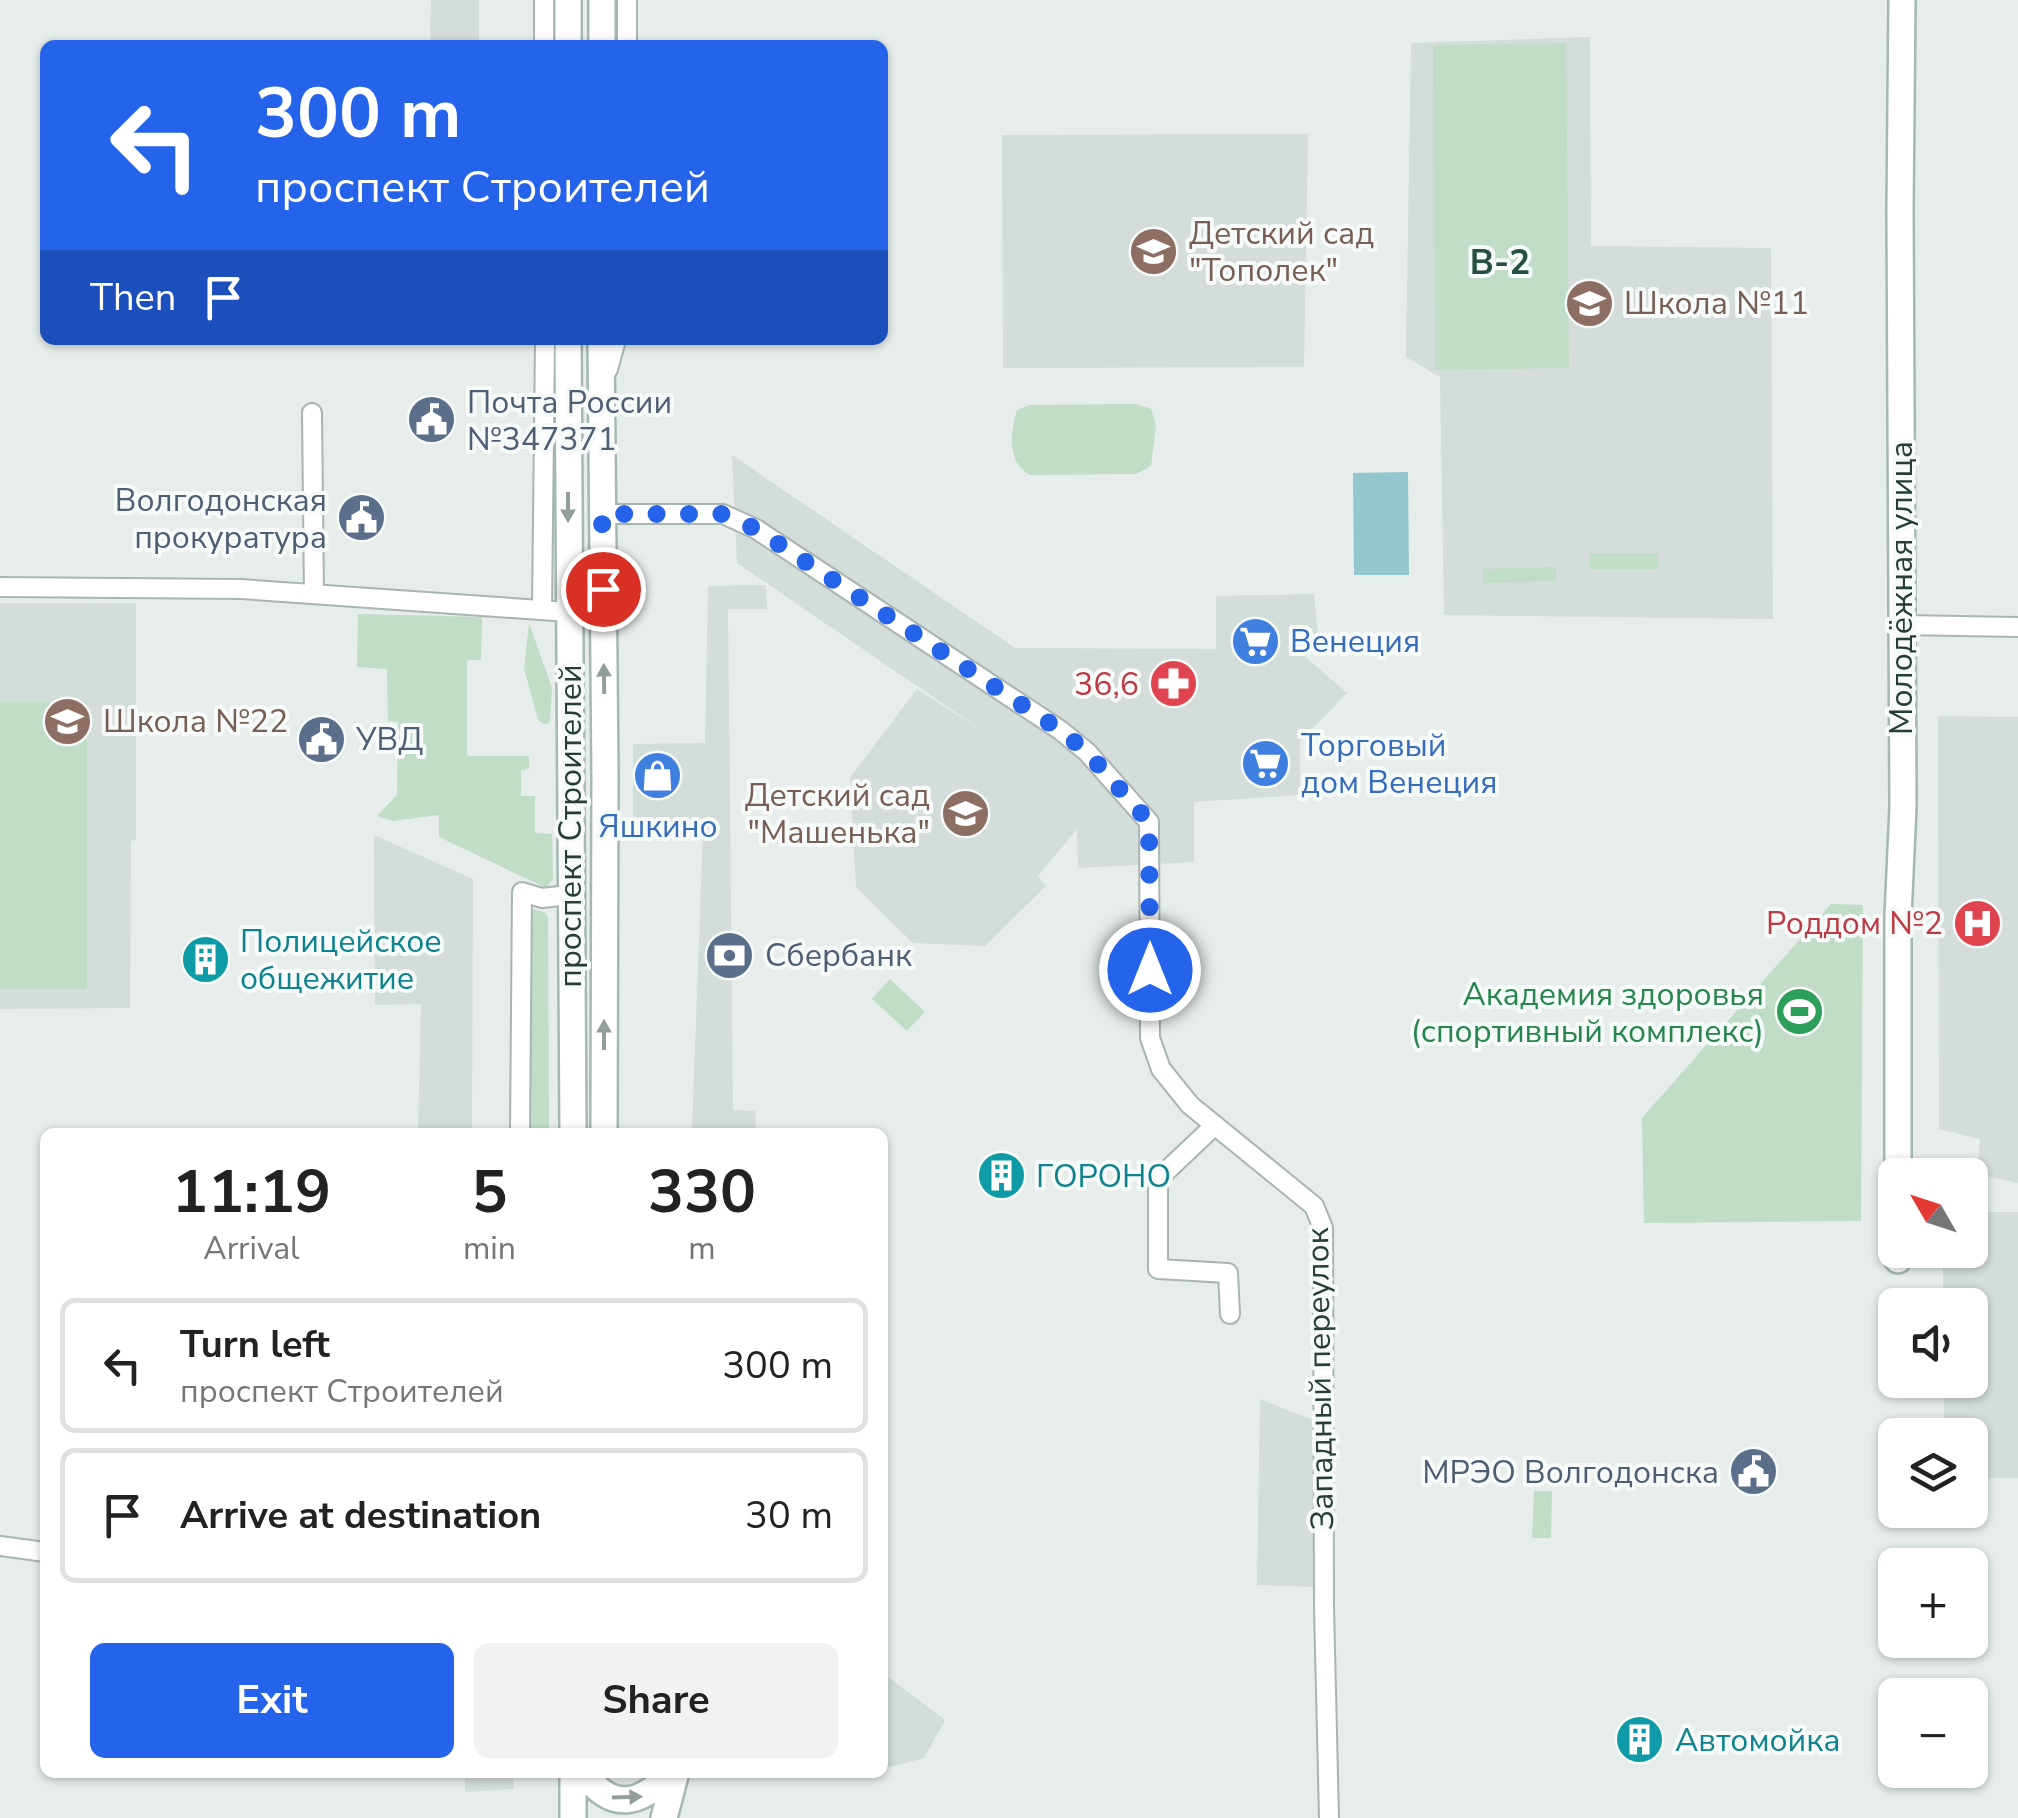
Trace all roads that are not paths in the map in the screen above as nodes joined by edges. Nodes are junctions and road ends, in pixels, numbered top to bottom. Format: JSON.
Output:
{"nodes":[{"id":1,"x":544,"y":0,"type":"edge"},
{"id":2,"x":568,"y":0,"type":"edge"},
{"id":3,"x":602,"y":0,"type":"edge"},
{"id":4,"x":627,"y":0,"type":"edge"},
{"id":5,"x":1902,"y":0,"type":"edge"},
{"id":6,"x":544,"y":40,"type":"edge"},
{"id":7,"x":568,"y":40,"type":"edge"},
{"id":8,"x":602,"y":40,"type":"edge"},
{"id":9,"x":627,"y":40,"type":"edge"},
{"id":10,"x":545,"y":345,"type":"edge"},
{"id":11,"x":568,"y":345,"type":"edge"},
{"id":12,"x":601,"y":345,"type":"edge"},
{"id":13,"x":615,"y":345,"type":"edge"},
{"id":14,"x":600,"y":394,"type":"junction"},
{"id":15,"x":312,"y":413,"type":"dead end"},
{"id":16,"x":602,"y":514,"type":"junction"},
{"id":17,"x":0,"y":587,"type":"edge"},
{"id":18,"x":314,"y":594,"type":"junction"},
{"id":19,"x":542,"y":610,"type":"junction"},
{"id":20,"x":569,"y":612,"type":"junction"},
{"id":21,"x":1902,"y":625,"type":"junction"},
{"id":22,"x":2018,"y":627,"type":"edge"},
{"id":23,"x":570,"y":895,"type":"junction"},
{"id":24,"x":1215,"y":1125,"type":"junction"},
{"id":25,"x":520,"y":1128,"type":"edge"},
{"id":26,"x":573,"y":1128,"type":"edge"},
{"id":27,"x":604,"y":1128,"type":"edge"},
{"id":28,"x":1898,"y":1158,"type":"edge"},
{"id":29,"x":1230,"y":1314,"type":"dead end"},
{"id":30,"x":0,"y":1546,"type":"edge"},
{"id":31,"x":40,"y":1551,"type":"edge"},
{"id":32,"x":572,"y":1778,"type":"edge"},
{"id":33,"x":588,"y":1778,"type":"edge"},
{"id":34,"x":668,"y":1778,"type":"edge"},
{"id":35,"x":673,"y":1778,"type":"edge"},
{"id":36,"x":573,"y":1818,"type":"edge"},
{"id":37,"x":664,"y":1818,"type":"edge"},
{"id":38,"x":1329,"y":1818,"type":"edge"}],
"edges":[{"from":1,"to":6,"type":"street"},
{"from":2,"to":7,"type":"main road"},
{"from":3,"to":8,"type":"main road"},
{"from":4,"to":9,"type":"street"},
{"from":5,"to":21,"type":"main road","name":"Молодёжная улица"},
{"from":10,"to":19,"type":"street"},
{"from":11,"to":20,"type":"main road","name":"проспект Строителей","one_way":true},
{"from":12,"to":14,"type":"main road","name":"проспект Строителей"},
{"from":13,"to":14,"type":"street"},
{"from":14,"to":16,"type":"main road","name":"проспект Строителей"},
{"from":15,"to":18,"type":"street"},
{"from":16,"to":24,"type":"street","name":"Западный переулок"},
{"from":27,"to":16,"type":"main road","name":"проспект Строителей","one_way":true},
{"from":17,"to":18,"type":"street"},
{"from":18,"to":19,"type":"street"},
{"from":19,"to":20,"type":"street"},
{"from":20,"to":23,"type":"main road","name":"проспект Строителей"},
{"from":21,"to":22,"type":"street"},
{"from":21,"to":28,"type":"main road","name":"Молодёжная улица"},
{"from":23,"to":25,"type":"street"},
{"from":23,"to":26,"type":"main road","name":"проспект Строителей"},
{"from":24,"to":29,"type":"street"},
{"from":24,"to":38,"type":"street","name":"Западный переулок"},
{"from":30,"to":31,"type":"street"},
{"from":32,"to":36,"type":"main road"},
{"from":33,"to":34,"type":"main road","one_way":true},
{"from":35,"to":37,"type":"main road"}]}
